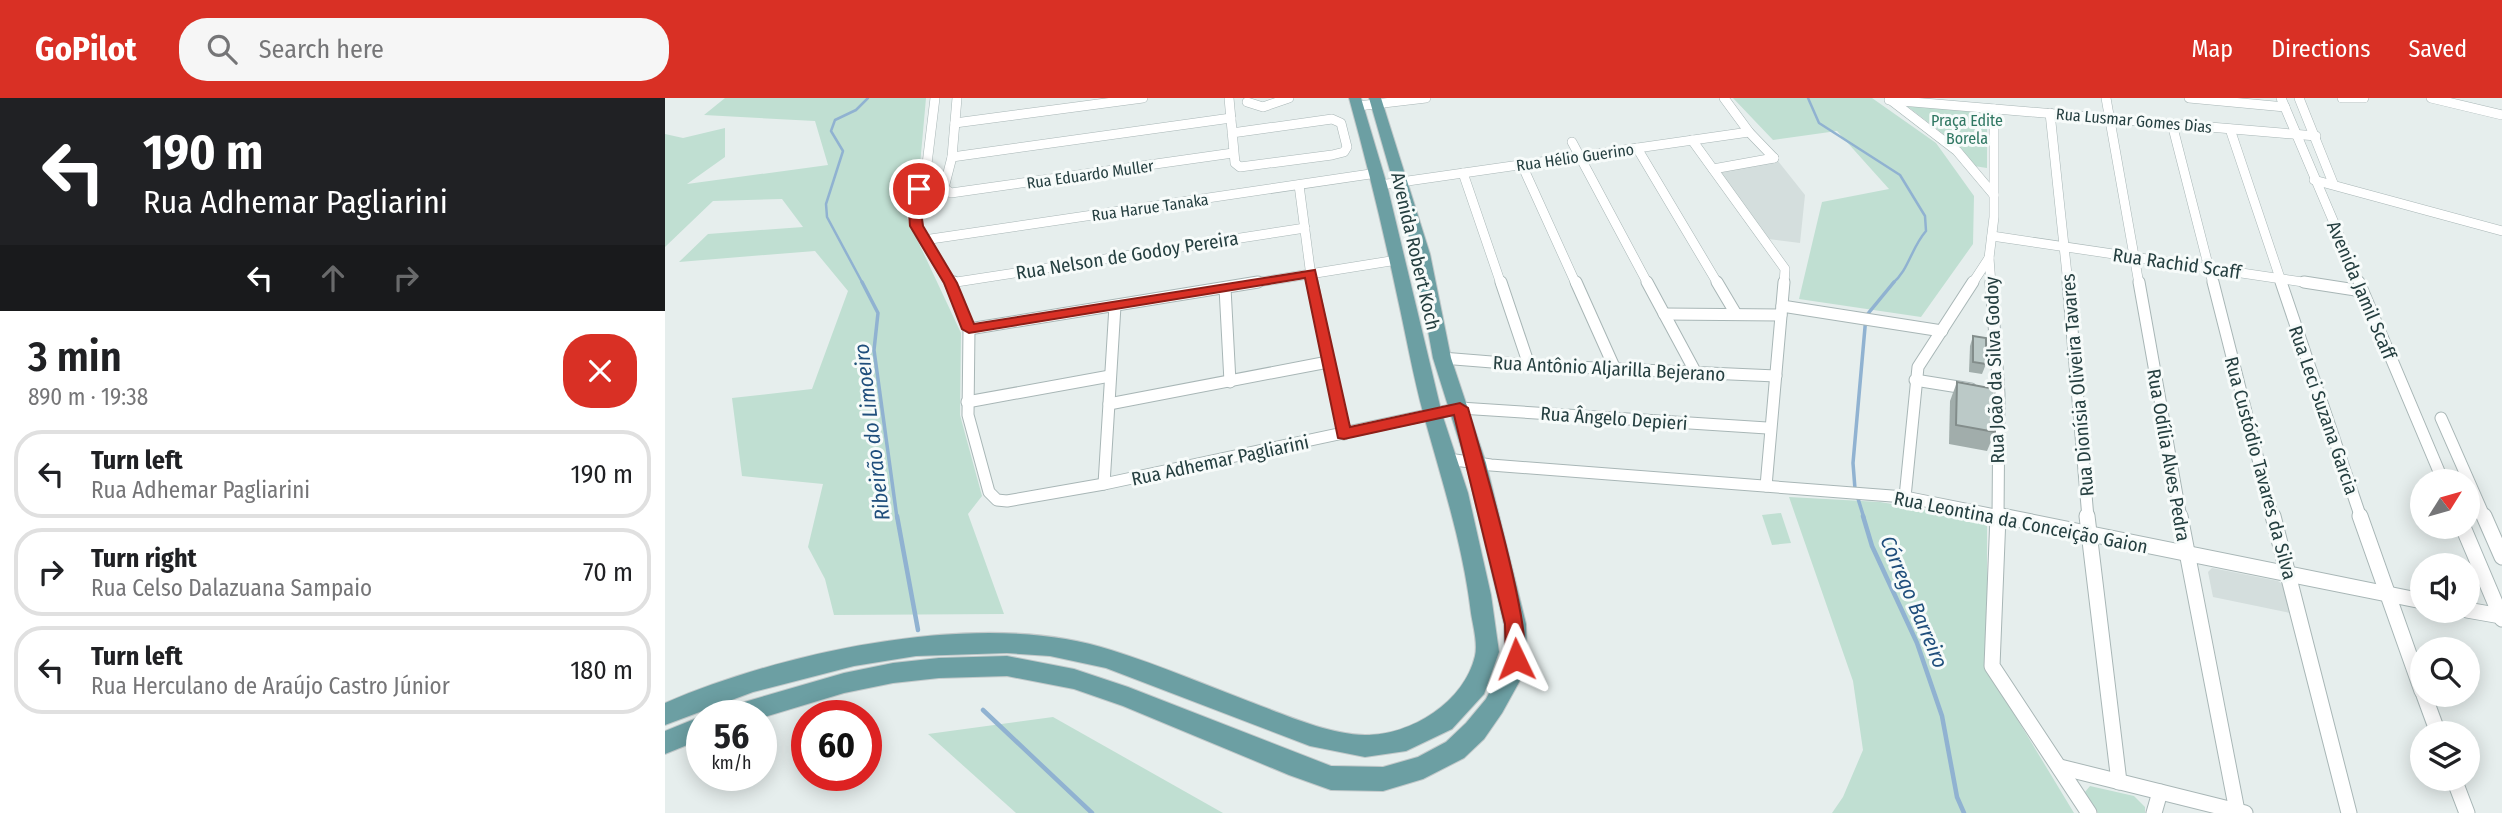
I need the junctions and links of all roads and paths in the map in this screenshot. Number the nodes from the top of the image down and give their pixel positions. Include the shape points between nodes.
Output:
1 (935, 98) edge
2 (957, 98) edge
3 (1143, 98) edge
4 (1289, 98) edge
5 (1426, 98) edge
6 (1724, 98) edge
7 (2106, 98) edge
8 (2189, 98) edge
9 (2299, 98) edge
10 (2342, 98) edge
11 (2364, 98) edge
12 (2431, 98) edge
13 (2488, 98) edge
14 (1271, 99) edge
15 (1888, 99) edge
16 (2220, 99) edge
17 (1376, 101) edge
18 (1356, 102) edge
19 (2283, 103) edge
20 (1250, 104) junction
21 (1994, 108) junction
22 (1230, 109) edge
23 (2050, 113) junction
24 (2501, 114) edge
25 (2110, 118) junction
26 (955, 122) junction
27 (2172, 124) junction
28 (2230, 129) junction
29 (1749, 132) junction
30 (1232, 133) junction
31 (2296, 134) junction
32 (2316, 136) junction
33 (1692, 140) junction
34 (1572, 142) dead end
35 (1637, 148) junction
36 (1234, 153) junction
37 (1579, 156) junction
38 (952, 157) junction
39 (1774, 158) joint
40 (1522, 164) junction
41 (1713, 170) junction
42 (1463, 173) junction
43 (1378, 179) junction
44 (2314, 180) junction
45 (1400, 182) junction
46 (2333, 183) junction
47 (1299, 185) junction
48 (1994, 195) junction
49 (1305, 228) junction
50 (2502, 231) edge
51 (1992, 236) junction
52 (924, 240) junction
53 (2065, 247) junction
54 (2135, 257) junction
55 (1989, 258) junction
56 (1397, 260) junction
57 (2209, 268) junction
58 (1310, 273) junction
59 (2280, 278) junction
60 (950, 283) junction
61 (1225, 288) junction
62 (2362, 290) junction
63 (1115, 306) junction
64 (1782, 311) junction
65 (1664, 314) junction
66 (1736, 314) junction
67 (969, 329) junction
68 (1942, 331) junction
69 (1442, 358) junction
70 (1328, 362) junction
71 (1529, 365) junction
72 (1615, 369) junction
73 (1696, 373) junction
74 (1110, 376) junction
75 (1776, 376) junction
76 (1915, 380) junction
77 (1230, 382) junction
78 (1999, 394) junction
79 (967, 402) junction
80 (1109, 404) junction
81 (1460, 408) junction
82 (1433, 414) junction
83 (2441, 418) dead end
84 (1767, 428) junction
85 (2422, 431) junction
86 (1344, 434) junction
87 (2449, 437) junction
88 (1448, 459) junction
89 (1476, 463) junction
90 (2439, 469) edge
91 (1104, 484) junction
92 (1766, 486) junction
93 (1905, 497) junction
94 (1999, 517) junction
95 (2089, 535) junction
96 (2468, 539) edge
97 (2187, 554) junction
98 (2502, 557) edge
99 (2288, 575) junction
100 (2386, 594) junction
101 (2410, 599) edge
102 (2480, 613) edge
103 (2502, 618) edge
104 (2410, 658) edge
105 (777, 703) edge
106 (665, 714) edge
107 (686, 734) edge
108 (665, 743) edge
109 (2060, 767) junction
110 (2119, 782) junction
111 (2459, 791) edge
112 (2160, 792) junction
113 (2241, 812) edge
114 (2089, 813) edge
115 (2154, 813) edge
116 (2349, 813) edge
117 (2467, 813) edge

1 - 52 street via 927,164 915,212
2 - 26 street
3 - 26 street
4 - 20 street via 1270,106
5 - 17 street
6 - 29 street
7 - 25 street, Rua Odília Alves Pedra
8 - 16 street
9 - 32 street
10 - 11 street
12 - 24 street
13 - 24 street
14 - 20 street
15 - 21 street, Rua Lusmar Gomes Dias
15 - 48 street via 1957,151
16 - 19 street
17 - 18 street
17 - 45 main road, Avenida Robert Koch
18 - 43 main road, Avenida Robert Koch
19 - 31 street, Avenida Jamil Scaff
20 - 22 street
21 - 23 street, Rua Lusmar Gomes Dias
21 - 48 street, Rua João da Silva Godoy
22 - 30 street
22 - 38 street
23 - 25 street, Rua Lusmar Gomes Dias
23 - 53 street, Rua Dionísia Oliveira Tavares
25 - 27 street, Rua Lusmar Gomes Dias
25 - 54 street, Rua Odília Alves Pedra
26 - 38 street
27 - 28 street, Rua Lusmar Gomes Dias
27 - 57 street, Rua Custódio Tavares da Silva
28 - 31 street, Rua Lusmar Gomes Dias
28 - 59 street, Rua Leci Suzana Garcia
29 - 33 street, Rua Hélio Guerino
29 - 39 street
30 - 36 street
30 - 36 street via 1332,119 1341,123 1347,147 1332,155 1240,167 1234,163
31 - 32 street, Rua Lusmar Gomes Dias
31 - 44 street, Avenida Jamil Scaff
32 - 46 street
33 - 35 street, Rua Hélio Guerino
33 - 41 street
34 - 37 street
35 - 37 street, Rua Hélio Guerino
35 - 66 street
36 - 38 street, Rua Eduardo Muller via 955,193 944,188
37 - 40 street, Rua Hélio Guerino
37 - 65 street
39 - 41 street
40 - 42 street, Rua Hélio Guerino
40 - 72 street
41 - 64 street via 1786,269
42 - 45 street, Rua Hélio Guerino
42 - 71 street
43 - 45 street, Rua Hélio Guerino
43 - 47 street, Rua Harue Tanaka
43 - 56 main road, Avenida Robert Koch
44 - 46 street
44 - 62 street, Avenida Jamil Scaff
45 - 69 main road, Avenida Robert Koch via 1422,254
46 - 50 street
47 - 49 street
47 - 52 street, Rua Harue Tanaka
48 - 51 street, Rua João da Silva Godoy
49 - 58 street
49 - 60 street, Rua Nelson de Godoy Pereira
51 - 53 street, Rua Rachid Scaff
51 - 55 street, Rua João da Silva Godoy
52 - 60 street
53 - 54 street, Rua Rachid Scaff
53 - 95 street, Rua Dionísia Oliveira Tavares
54 - 57 street, Rua Rachid Scaff
54 - 97 street, Rua Odília Alves Pedra
55 - 68 street
55 - 78 street, Rua João da Silva Godoy
56 - 58 street
56 - 82 main road, Avenida Robert Koch
57 - 59 street, Rua Rachid Scaff
57 - 99 street, Rua Custódio Tavares da Silva
58 - 61 street
58 - 70 street
59 - 62 street, Rua Rachid Scaff
59 - 100 street, Rua Leci Suzana Garcia
60 - 67 street
61 - 63 street
61 - 77 street
62 - 85 street, Avenida Jamil Scaff
63 - 67 street
63 - 74 street
64 - 66 street
64 - 68 street
64 - 75 street
65 - 66 street
65 - 73 street
67 - 79 street
68 - 76 street via 1918,367
69 - 71 street, Rua Antônio Aljarilla Bejerano
69 - 81 main road, Avenida Robert Koch
70 - 77 street
70 - 86 street
71 - 72 street, Rua Antônio Aljarilla Bejerano
72 - 73 street, Rua Antônio Aljarilla Bejerano
73 - 75 street, Rua Antônio Aljarilla Bejerano
74 - 79 street
74 - 80 street
75 - 84 street
76 - 78 street
76 - 93 street
77 - 80 street
78 - 94 street, Rua João da Silva Godoy
79 - 91 street, Rua Adhemar Pagliarini via 989,492 997,500
80 - 91 street
81 - 82 street, Rua Adhemar Pagliarini
81 - 84 street, Rua Ângelo Depieri
81 - 89 main road, Avenida Robert Koch
82 - 86 street, Rua Adhemar Pagliarini
82 - 88 main road, Avenida Robert Koch
83 - 87 street
84 - 92 street
85 - 87 street
85 - 90 street, Avenida Jamil Scaff
86 - 91 street, Rua Adhemar Pagliarini
87 - 98 street
88 - 89 street, Rua Leontina da Conceição Gaion
88 - 106 main road, Avenida Robert Koch via 1480,595 1488,652 1467,699 1443,721 1406,740 1364,746 1310,735 1107,658 1051,646 1007,643 916,646 854,656 753,682
89 - 92 street, Rua Leontina da Conceição Gaion
89 - 105 main road, Avenida Robert Koch via 1514,624 1516,659 1505,687 1475,731 1455,750 1401,775 1331,778 1128,697 1074,679 1007,666 893,673
92 - 93 street, Rua Leontina da Conceição Gaion
93 - 94 street, Rua Leontina da Conceição Gaion
94 - 95 street, Rua Leontina da Conceição Gaion
94 - 109 street, Rua João da Silva Godoy via 1992,666
95 - 97 street, Rua Leontina da Conceição Gaion
95 - 110 street, Rua Dionísia Oliveira Tavares
96 - 103 street
97 - 99 street, Rua Leontina da Conceição Gaion
97 - 113 street, Rua Odília Alves Pedra
99 - 100 street, Rua Leontina da Conceição Gaion
99 - 116 street, Rua Custódio Tavares da Silva
100 - 101 street, Rua Leontina da Conceição Gaion
100 - 104 street, Rua Leci Suzana Garcia
102 - 103 street
107 - 108 main road
109 - 110 street
109 - 114 street, Rua João da Silva Godoy
110 - 112 street
111 - 117 street
112 - 113 street
112 - 115 street

